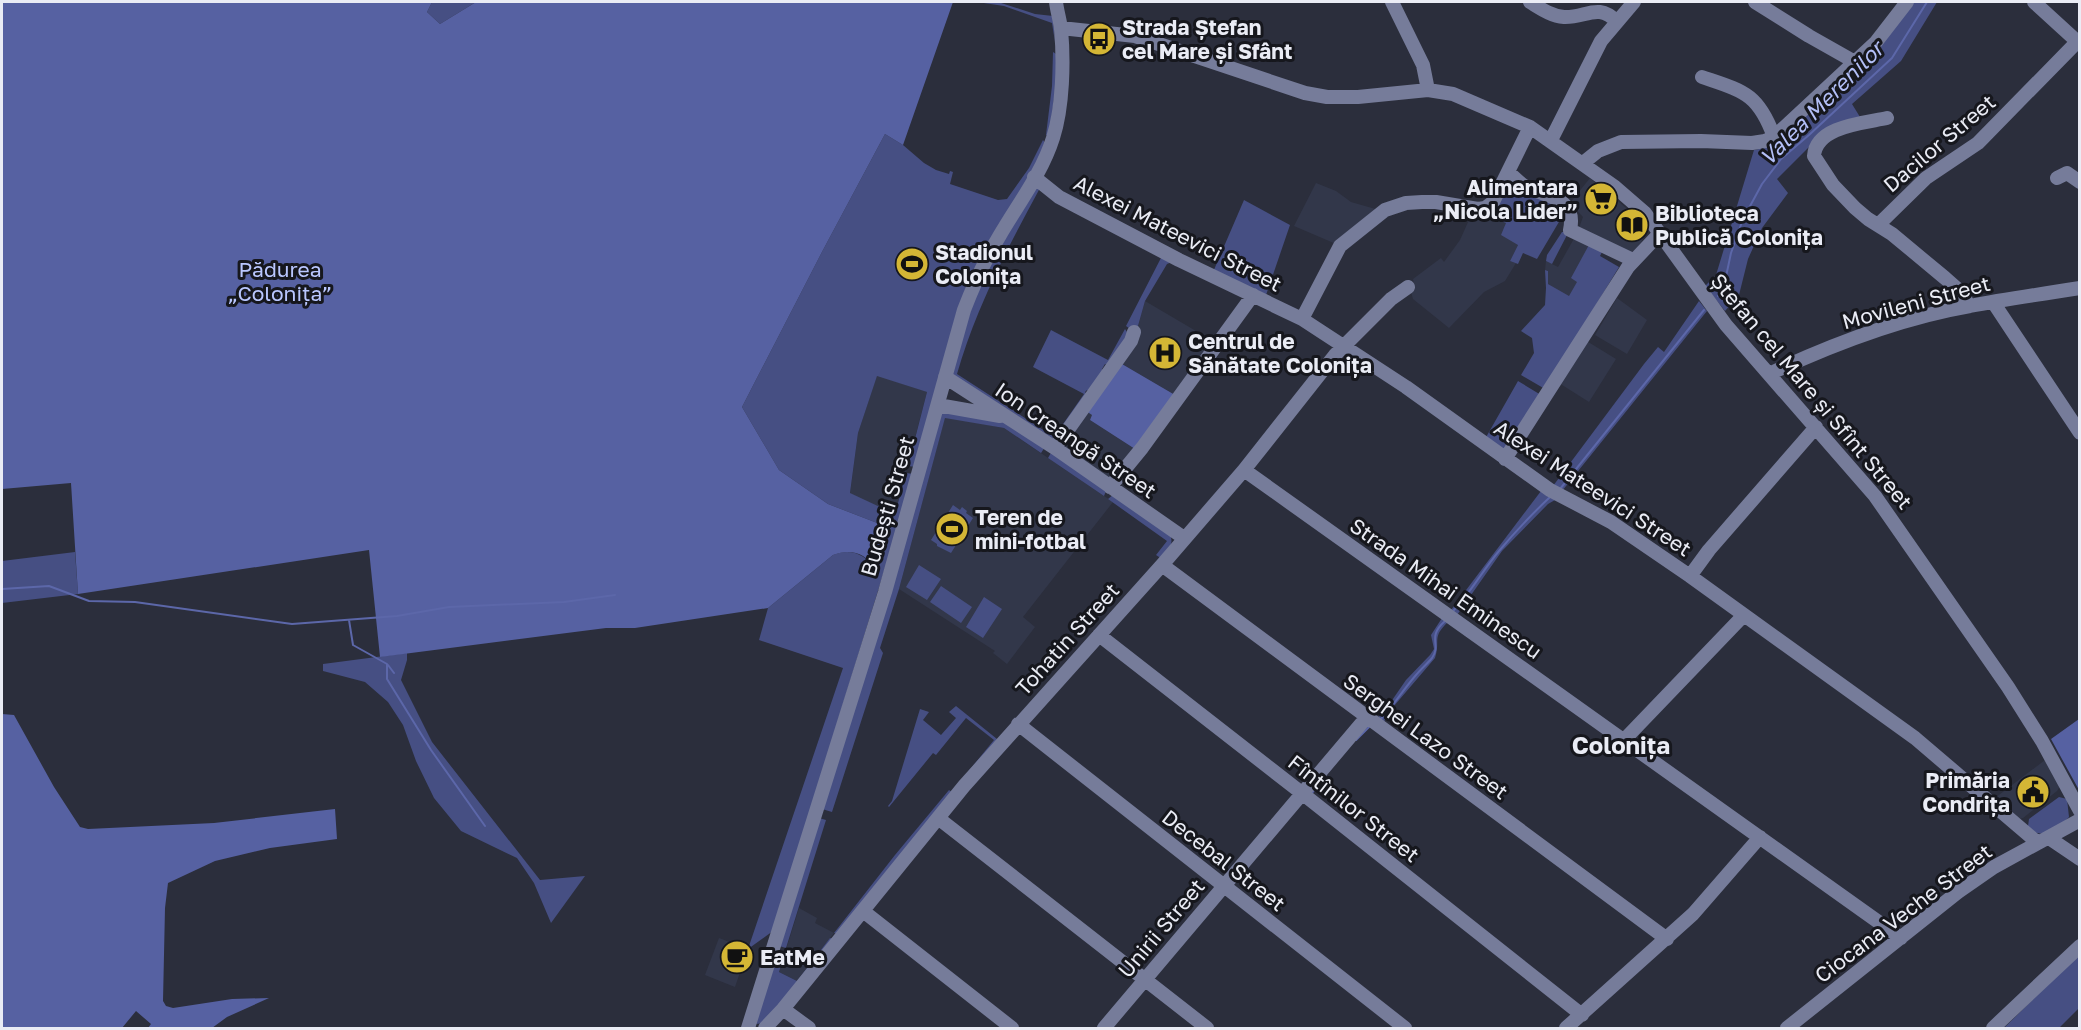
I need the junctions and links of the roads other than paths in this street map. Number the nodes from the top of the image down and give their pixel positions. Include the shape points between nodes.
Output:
1 (1056, 2) edge
2 (1392, 2) edge
3 (1530, 2) edge
4 (1634, 2) edge
5 (1755, 2) edge
6 (1907, 2) edge
7 (2034, 2) edge
8 (1617, 22) junction
9 (1061, 28) junction
10 (2078, 43) edge
11 (1855, 62) junction
12 (1702, 77) dead end
13 (1428, 90) junction
14 (1887, 118) dead end
15 (1530, 127) junction
16 (1770, 139) junction
17 (1551, 140) junction
18 (1583, 163) junction
19 (1508, 172) junction
20 (1034, 177) junction
21 (2057, 178) dead end
22 (2079, 182) edge
23 (1878, 225) junction
24 (1660, 233) junction
25 (1633, 260) junction
26 (1408, 287) dead end
27 (2079, 288) edge
28 (1253, 296) junction
29 (1993, 303) junction
30 (1969, 306) junction
31 (1302, 319) junction
32 (1134, 332) dead end
33 (1345, 346) junction
34 (1769, 374) junction
35 (945, 377) junction
36 (938, 405) junction
37 (1008, 418) junction
38 (1816, 427) junction
39 (2079, 433) edge
40 (1055, 448) junction
41 (1505, 459) junction
42 (1244, 470) junction
43 (1110, 487) junction
44 (1184, 538) junction
45 (1162, 565) junction
46 (1690, 576) junction
47 (1744, 615) junction
48 (1099, 635) junction
49 (1366, 718) junction
50 (1018, 724) junction
51 (1624, 740) junction
52 (1304, 794) junction
53 (2079, 811) edge
54 (938, 818) junction
55 (2079, 820) edge
56 (1760, 837) junction
57 (2043, 841) junction
58 (2079, 859) edge
59 (1223, 887) junction
60 (863, 911) junction
61 (1901, 938) junction
62 (1666, 939) junction
63 (2079, 946) edge
64 (1144, 981) junction
65 (783, 1009) junction
66 (1582, 1014) junction
67 (748, 1029) edge
68 (765, 1029) edge
69 (809, 1029) edge
70 (1012, 1029) edge
71 (1104, 1029) edge
72 (1207, 1029) edge
73 (1405, 1029) edge
74 (1566, 1029) edge
75 (1787, 1029) edge
76 (1993, 1029) edge

1 - 9 street, Budești Street
2 - 13 street via 1423,65
3 - 8 street via 1552,15 1602,12
4 - 8 street
5 - 11 street
6 - 11 street
7 - 10 street
8 - 17 street via 1601,41
9 - 13 street, Ștefan cel Mare și Sfînt Street via 1135,36 1327,97
9 - 20 street, Budești Street via 1057,122
10 - 23 street, Dacilor Street via 1978,143 1926,178
11 - 16 street
12 - 16 street via 1754,99 1767,118
13 - 15 street, Ștefan cel Mare și Sfînt Street via 1453,94
14 - 23 street via 1833,131 1814,150 1817,164 1833,185
15 - 17 street, Ștefan cel Mare și Sfînt Street
15 - 19 street
16 - 18 street via 1752,143 1621,142 1598,151
17 - 18 street, Ștefan cel Mare și Sfînt Street
18 - 24 street, Ștefan cel Mare și Sfînt Street via 1645,213
19 - 25 street via 1519,183 1562,202 1573,219 1570,230
19 - 31 street via 1485,208 1422,202 1385,210 1340,246
20 - 28 street, Alexei Mateevici Street via 1059,197
20 - 35 street, Budești Street via 972,289
21 - 22 street via 2067,173
23 - 30 street via 1962,293
24 - 25 street
24 - 34 street, Ștefan cel Mare și Sfînt Street via 1708,302
25 - 41 street
26 - 33 street, Tohatin Street
27 - 29 street, Movileni Street
28 - 31 street, Alexei Mateevici Street
28 - 43 street
29 - 30 street, Movileni Street
29 - 39 street
30 - 34 street, Movileni Street via 1864,334
31 - 33 street, Alexei Mateevici Street
32 - 40 street
33 - 41 street, Alexei Mateevici Street
33 - 42 street, Tohatin Street
34 - 38 street, Ștefan cel Mare și Sfînt Street
35 - 36 street, Budești Street
35 - 37 street, Ion Creangă Street
36 - 37 street
36 - 67 street, Budești Street via 885,592
37 - 40 street, Ion Creangă Street
38 - 46 street
38 - 53 street, Ștefan cel Mare și Sfînt Street via 1875,496 1994,667 2042,741
40 - 43 street, Ion Creangă Street
41 - 46 street, Alexei Mateevici Street via 1550,490 1611,522
42 - 44 street, Tohatin Street
42 - 51 street, Strada Mihai Eminescu
43 - 44 street, Ion Creangă Street
44 - 45 street, Tohatin Street
45 - 48 street, Tohatin Street
45 - 49 street, Serghei Lazo Street
46 - 47 street, Alexei Mateevici Street
47 - 51 street
47 - 57 street, Alexei Mateevici Street via 1915,738
48 - 50 street, Tohatin Street
48 - 52 street, Fîntînilor Street
49 - 52 street, Unirii Street
49 - 62 street, Serghei Lazo Street
50 - 54 street, Tohatin Street
50 - 59 street, Decebal Street
51 - 56 street, Strada Mihai Eminescu
52 - 59 street, Unirii Street
52 - 66 street, Fîntînilor Street
54 - 60 street, Tohatin Street
54 - 64 street
55 - 57 street, Ciocana Veche Street
56 - 61 street, Strada Mihai Eminescu
56 - 62 street
57 - 58 street, Alexei Mateevici Street
57 - 61 street, Ciocana Veche Street via 1994,867
59 - 64 street, Unirii Street
59 - 73 street, Decebal Street
60 - 65 street, Tohatin Street
60 - 70 street
61 - 75 street, Ciocana Veche Street
62 - 66 street
63 - 76 street
64 - 71 street, Unirii Street
64 - 72 street
65 - 68 street, Tohatin Street
65 - 69 street
66 - 74 street

